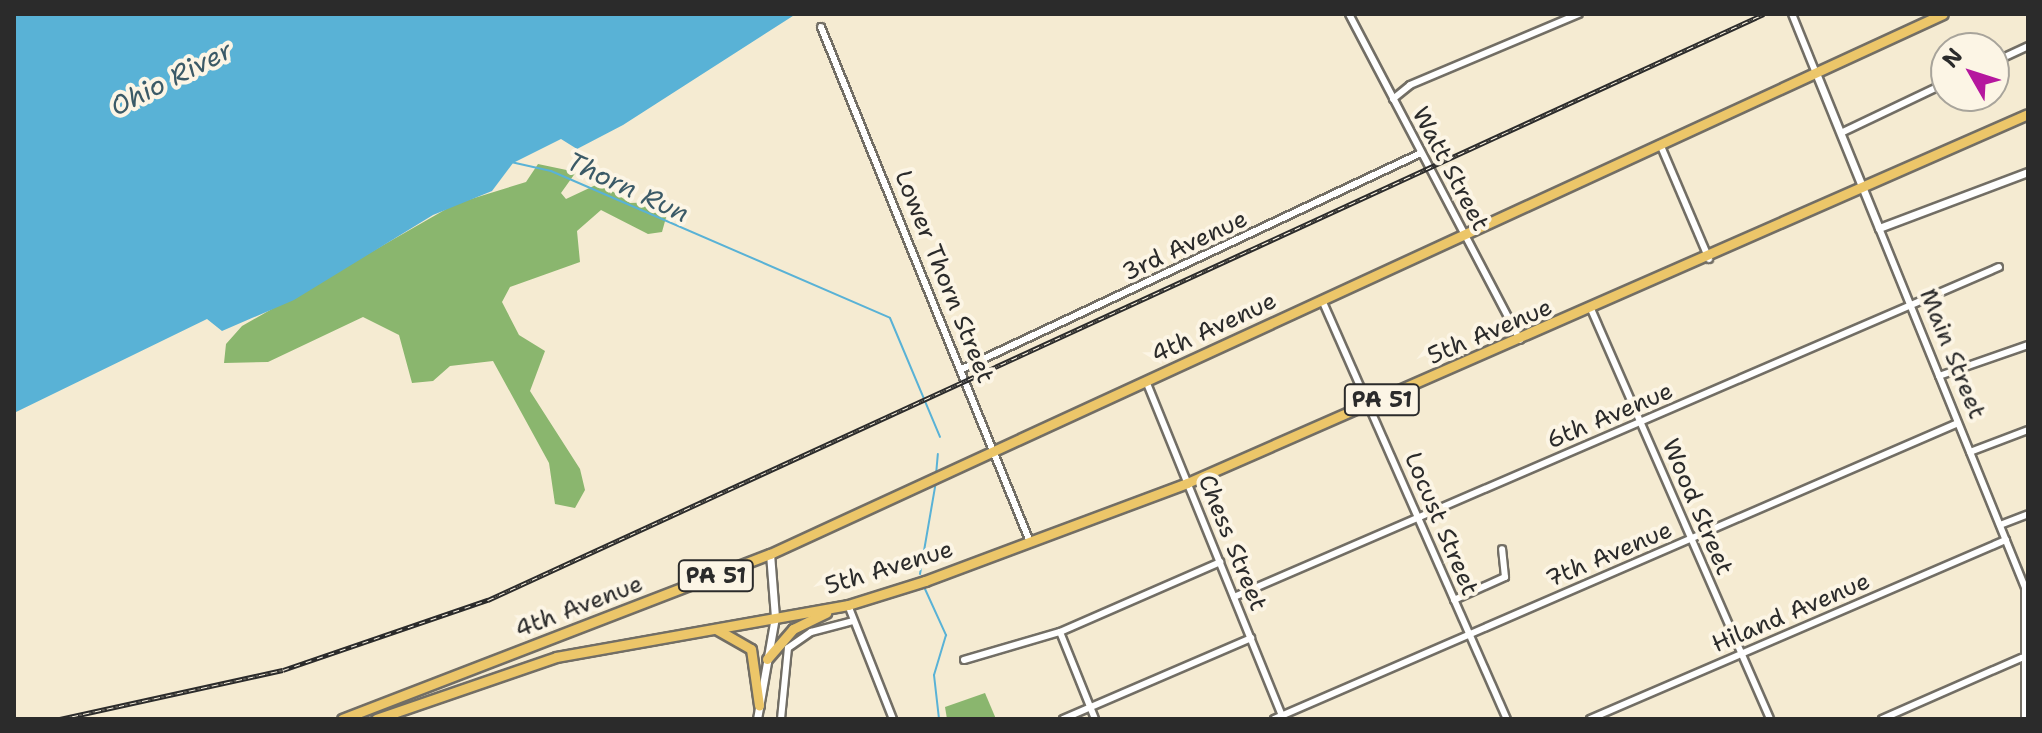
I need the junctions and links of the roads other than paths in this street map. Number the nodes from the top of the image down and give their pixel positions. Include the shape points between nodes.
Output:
1 (1349, 14) edge
2 (1579, 14) edge
3 (1792, 14) edge
4 (1943, 14) edge
5 (821, 27) dead end
6 (1816, 73) junction
7 (1930, 91) edge
8 (1393, 99) junction
9 (2028, 114) edge
10 (1841, 133) junction
11 (1660, 144) junction
12 (1421, 153) junction
13 (2027, 175) edge
14 (1864, 191) junction
15 (1879, 228) junction
16 (1464, 234) junction
17 (1709, 259) junction
18 (1999, 267) dead end
19 (1322, 300) junction
20 (1910, 305) junction
21 (1591, 309) junction
22 (1520, 340) junction
23 (2028, 345) edge
24 (962, 369) junction
25 (1939, 376) junction
26 (1146, 381) junction
27 (1370, 405) junction
28 (1640, 422) junction
29 (1958, 423) junction
30 (2028, 430) edge
31 (992, 452) junction
32 (1970, 452) junction
33 (1187, 483) junction
34 (2028, 514) edge
35 (1419, 518) junction
36 (2000, 525) junction
37 (1691, 539) junction
38 (2006, 540) junction
39 (1030, 542) junction
40 (1502, 549) dead end
41 (770, 554) junction
42 (1220, 562) junction
43 (1234, 597) junction
44 (1454, 600) junction
45 (848, 605) junction
46 (775, 617) junction
47 (853, 621) junction
48 (713, 628) junction
49 (1060, 632) junction
50 (1470, 635) junction
51 (1251, 638) junction
52 (2025, 638) edge
53 (1741, 654) junction
54 (506, 656) junction
55 (2021, 658) junction
56 (767, 659) junction
57 (964, 660) dead end
58 (512, 670) junction
59 (759, 705) junction
60 (1090, 707) junction
61 (1282, 717) edge
62 (1885, 718) edge
63 (342, 719) edge
64 (376, 719) edge
65 (757, 719) edge
66 (781, 719) edge
67 (893, 719) edge
68 (1063, 719) edge
69 (1095, 719) edge
70 (1274, 719) edge
71 (1507, 719) edge
72 (1590, 719) edge
73 (1770, 719) edge
74 (2025, 719) edge

1 - 8 street, Watt Street
2 - 8 street via 1410,85
3 - 6 street, Main Street
4 - 6 main road, 4th Avenue / PA 51
5 - 24 street, Lower Thorn Street
6 - 10 street, Main Street
6 - 11 main road, 4th Avenue / PA 51
7 - 10 street
8 - 12 street, Watt Street
9 - 14 main road, 5th Avenue / PA 51
10 - 14 street, Main Street
11 - 16 main road, 4th Avenue / PA 51
11 - 17 street
12 - 16 street, Watt Street
12 - 24 street, 3rd Avenue
13 - 15 street
14 - 15 street, Main Street
14 - 17 main road, 5th Avenue / PA 51
15 - 20 street, Main Street
16 - 19 main road, 4th Avenue / PA 51
16 - 22 street, Watt Street
17 - 21 main road, 5th Avenue / PA 51
18 - 20 street, 6th Avenue
19 - 26 main road, 4th Avenue / PA 51
19 - 27 street, Locust Street
20 - 25 street, Main Street
20 - 28 street, 6th Avenue
21 - 22 main road, 5th Avenue / PA 51
21 - 28 street, Wood Street
22 - 27 main road, 5th Avenue / PA 51
23 - 25 street
24 - 31 street, Lower Thorn Street
25 - 29 street, Main Street
26 - 31 main road, 4th Avenue / PA 51
26 - 33 street, Chess Street
27 - 33 main road, 5th Avenue / PA 51
27 - 35 street, Locust Street
28 - 35 street, 6th Avenue
28 - 37 street, Wood Street
29 - 32 street, Main Street
29 - 37 street, 7th Avenue
30 - 32 street
31 - 39 street, Lower Thorn Street
31 - 41 main road, 4th Avenue / PA 51
32 - 36 street, Main Street
33 - 39 main road, 5th Avenue / PA 51
33 - 42 street, Chess Street
34 - 36 street
35 - 43 street, 6th Avenue
35 - 44 street, Locust Street
36 - 38 street, Main Street
37 - 50 street, 7th Avenue
37 - 53 street, Wood Street
38 - 52 street, Main Street via 2025,588
38 - 53 street, Hiland Avenue
39 - 45 main road, 5th Avenue / PA 51
40 - 44 street via 1505,577
41 - 46 street
41 - 54 main road, 4th Avenue / PA 51
42 - 43 street, Chess Street
42 - 49 street
43 - 51 street, Chess Street
44 - 50 street, Locust Street
45 - 46 main road, 5th Avenue / PA 51
45 - 47 street
45 - 56 main road via 802,623
46 - 48 main road, PA 51
46 - 56 street
47 - 66 street via 811,632 788,648
47 - 67 street
48 - 58 main road, PA 51
48 - 59 main road via 751,649
49 - 57 street
49 - 60 street
50 - 61 street, 7th Avenue
50 - 71 street, Locust Street
51 - 60 street
51 - 61 street, Chess Street
52 - 55 street, Main Street
53 - 72 street, Hiland Avenue
53 - 73 street, Wood Street
54 - 58 main road
54 - 63 main road, 4th Avenue / PA 51
55 - 62 street
55 - 74 street, Main Street
56 - 59 street
58 - 64 main road, PA 51
59 - 65 street
60 - 68 street
60 - 69 street
61 - 70 street, 7th Avenue

